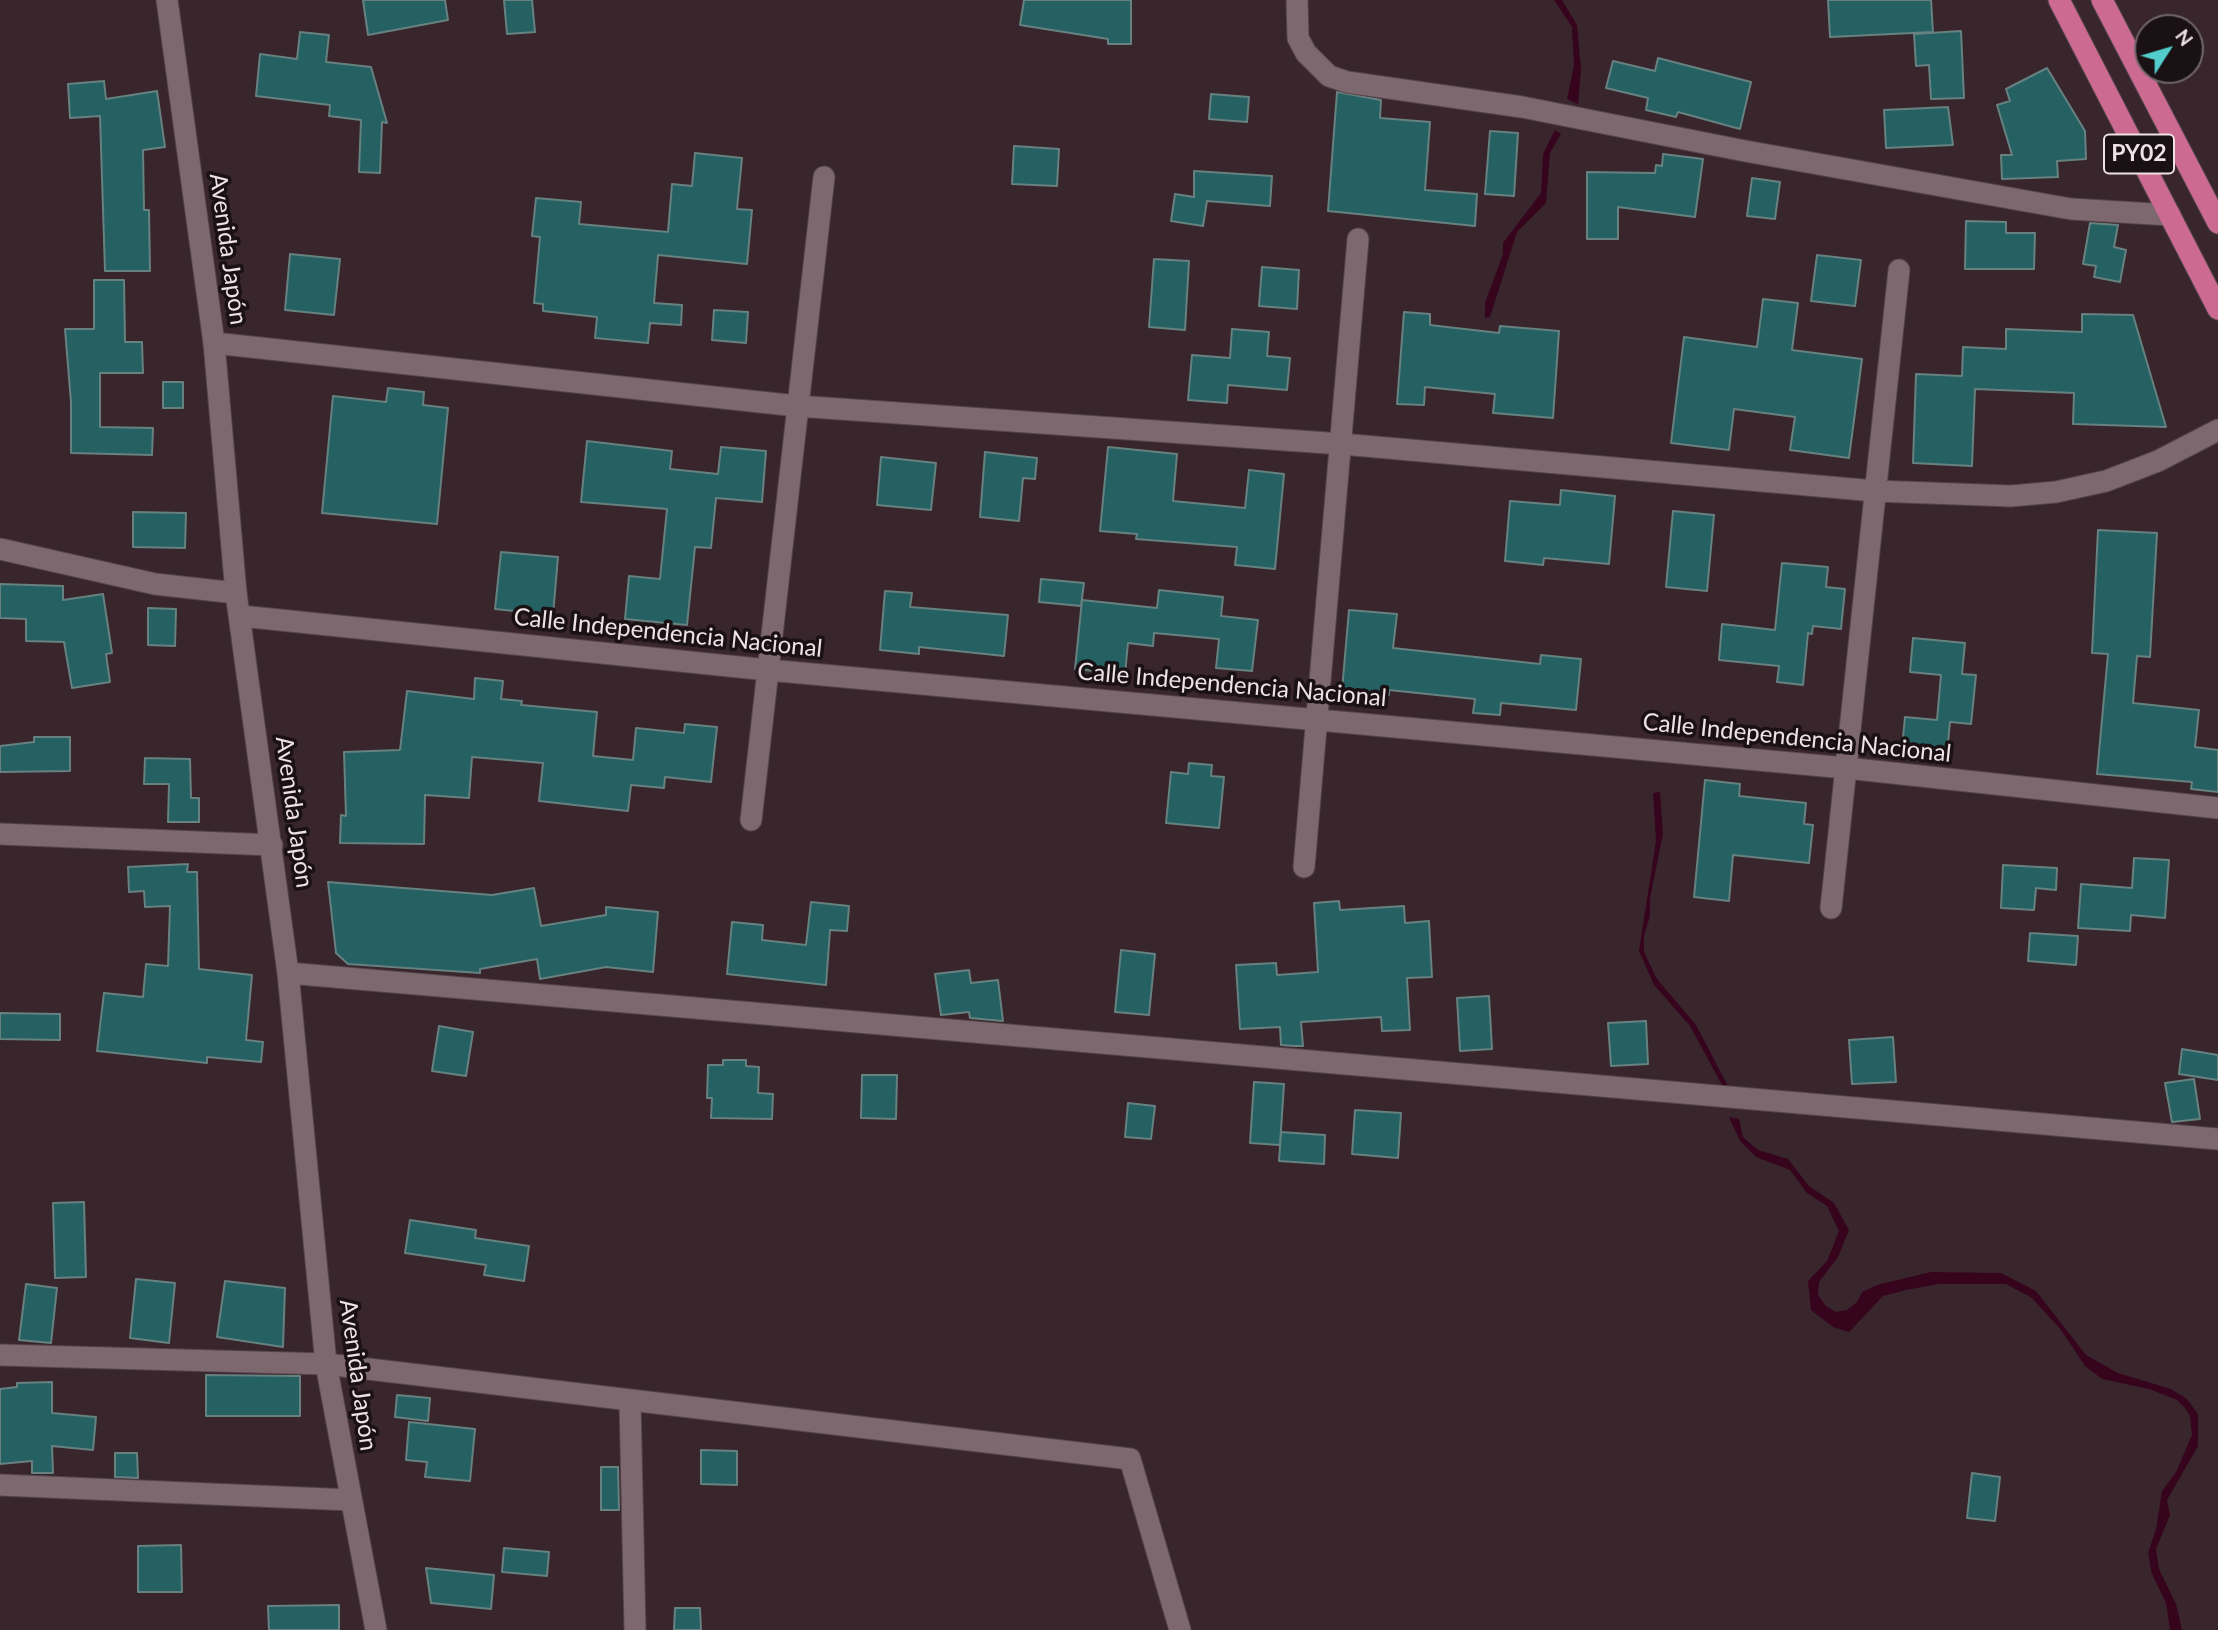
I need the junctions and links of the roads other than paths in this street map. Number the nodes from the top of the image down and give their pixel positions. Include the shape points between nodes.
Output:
1 (167, 0) edge
2 (1297, 0) edge
3 (2059, 0) edge
4 (2102, 0) edge
5 (824, 177) dead end
6 (2170, 215) junction
7 (2218, 223) edge
8 (1359, 239) dead end
9 (1899, 270) dead end
10 (2218, 309) edge
11 (214, 343) junction
12 (797, 406) junction
13 (2218, 430) edge
14 (1342, 444) junction
15 (1875, 491) junction
16 (0, 549) edge
17 (236, 593) junction
18 (241, 616) junction
19 (768, 670) junction
20 (1317, 719) junction
21 (1846, 768) junction
22 (2218, 808) edge
23 (751, 820) dead end
24 (0, 834) edge
25 (272, 845) junction
26 (1304, 867) dead end
27 (1831, 908) dead end
28 (288, 973) junction
29 (2218, 1139) edge
30 (0, 1355) edge
31 (326, 1364) junction
32 (630, 1401) junction
33 (0, 1485) edge
34 (351, 1500) junction
35 (376, 1630) edge
36 (635, 1630) edge
37 (1180, 1630) edge

1 - 11 street, Avenida Japón
2 - 6 street via 1298,38 1306,53 1329,76 1348,82 1522,107 2071,209
3 - 6 highway, PY02
4 - 7 highway, PY02
5 - 12 street
6 - 10 highway, PY02
8 - 14 street
9 - 15 street
11 - 12 street
11 - 17 street, Avenida Japón
12 - 14 street
12 - 19 street
13 - 15 street via 2106,481 2056,492 2011,496
14 - 15 street
14 - 20 street
15 - 21 street
16 - 17 street via 155,584
17 - 18 street, Avenida Japón
18 - 19 street, Calle Independencia Nacional
18 - 25 street, Avenida Japón
19 - 20 street, Calle Independencia Nacional
19 - 23 street
20 - 21 street, Calle Independencia Nacional
20 - 26 street
21 - 22 street, Calle Independencia Nacional
21 - 27 street
24 - 25 street
25 - 28 street, Avenida Japón
28 - 29 street
28 - 31 street, Avenida Japón
30 - 31 street
31 - 32 street
31 - 34 street, Avenida Japón
32 - 36 street
32 - 37 street via 1130,1459
33 - 34 street
34 - 35 street, Avenida Japón

